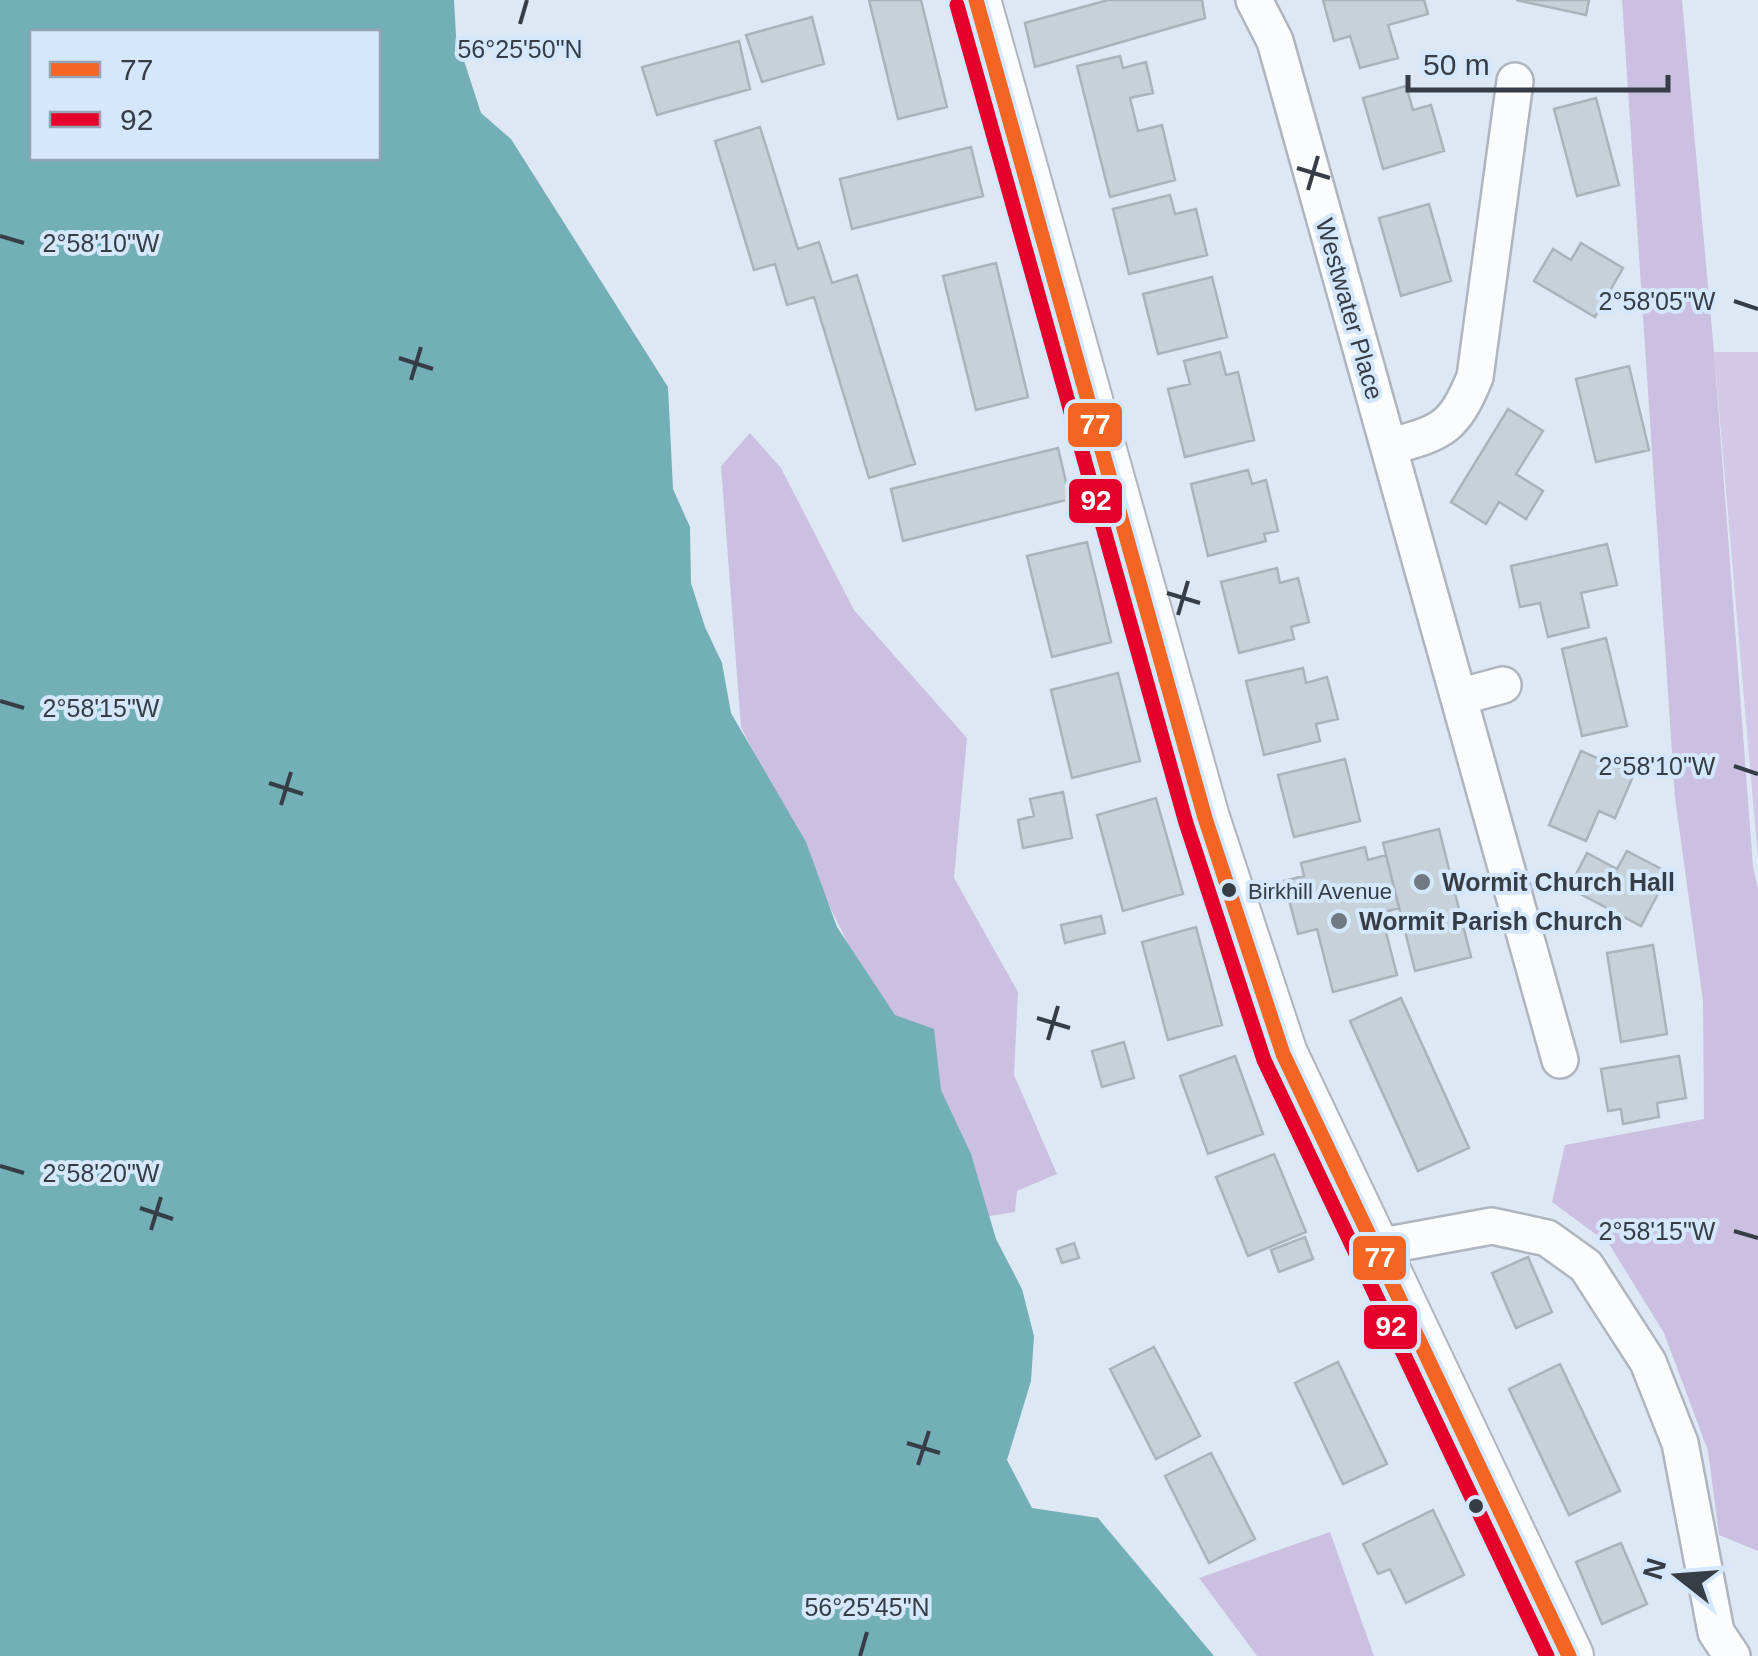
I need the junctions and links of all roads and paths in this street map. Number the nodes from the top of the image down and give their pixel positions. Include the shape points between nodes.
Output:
1 (976, 0) edge
2 (1254, 0) edge
3 (1515, 80) dead end
4 (1389, 447) junction
5 (1503, 685) dead end
6 (1459, 698) junction
7 (1560, 1060) dead end
8 (1377, 1247) junction
9 (1569, 1656) edge
10 (1732, 1656) edge

1 - 8 main road via 1205,818 1284,1054
2 - 4 street, Westwater Place via 1276,41
3 - 4 street via 1475,377 1460,412 1435,434
4 - 6 street, Westwater Place
5 - 6 street
6 - 7 street, Westwater Place
8 - 9 main road
8 - 10 street via 1492,1226 1547,1238 1586,1266 1648,1362 1680,1443 1716,1632

